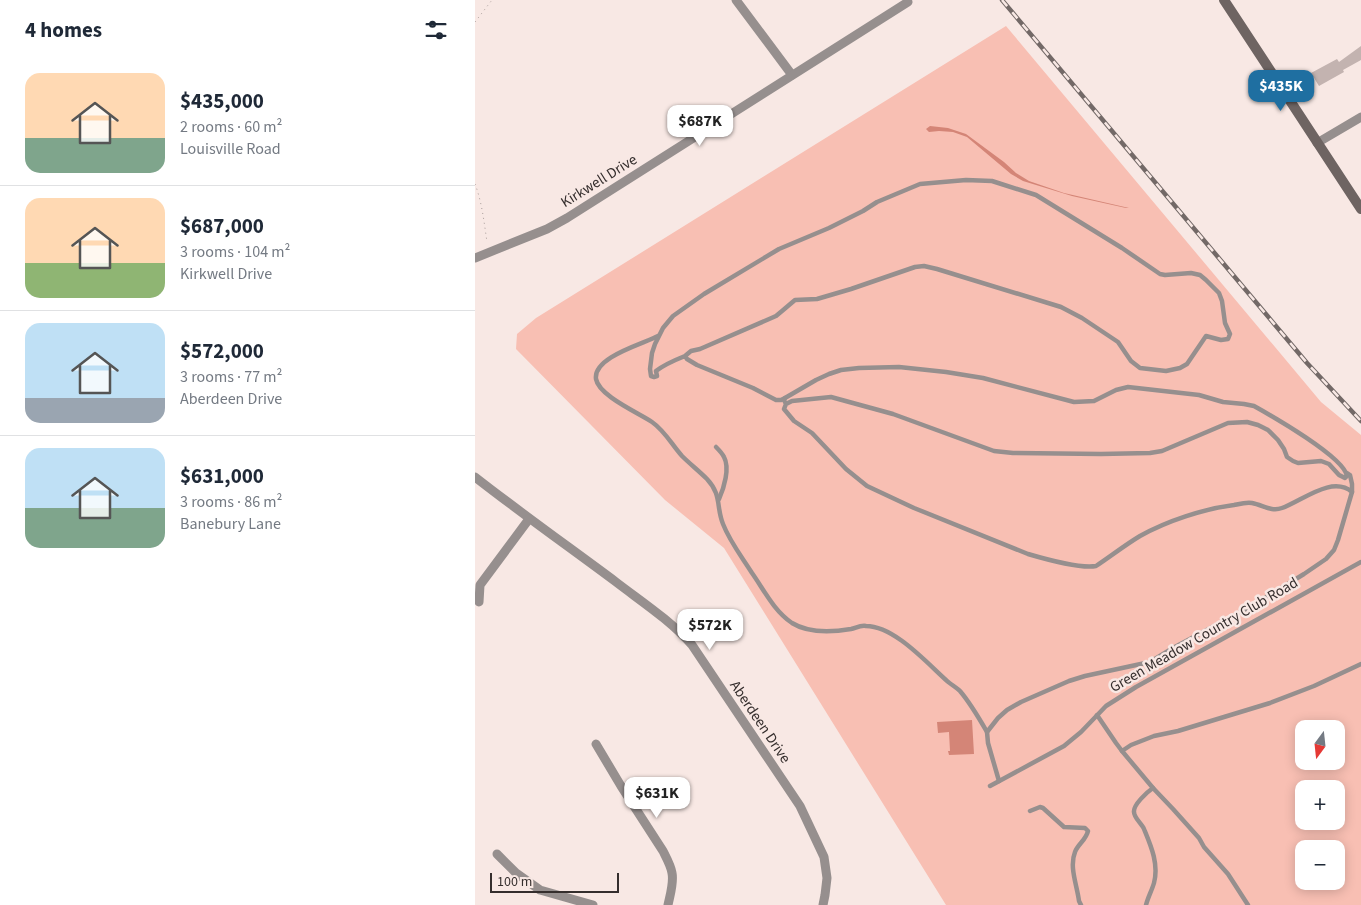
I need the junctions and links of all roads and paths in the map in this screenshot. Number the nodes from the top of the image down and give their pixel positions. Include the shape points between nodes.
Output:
1 (492, 0) edge
2 (736, 0) edge
3 (1223, 0) edge
4 (908, 2) dead end
5 (475, 22) edge
6 (792, 75) junction
7 (1361, 117) edge
8 (1317, 143) junction
9 (475, 184) edge
10 (1361, 209) edge
11 (488, 253) junction
12 (475, 258) edge
13 (659, 335) junction
14 (685, 356) junction
15 (785, 401) junction
16 (716, 447) dead end
17 (1347, 473) junction
18 (475, 477) edge
19 (1352, 492) junction
20 (719, 501) junction
21 (529, 519) junction
22 (1361, 562) edge
23 (479, 602) dead end
24 (1361, 664) edge
25 (1097, 715) junction
26 (987, 732) junction
27 (596, 744) dead end
28 (1122, 751) junction
29 (999, 781) junction
30 (990, 786) dead end
31 (1153, 788) junction
32 (1030, 811) dead end
33 (497, 854) dead end
34 (593, 905) edge
35 (668, 905) edge
36 (823, 905) edge
37 (1081, 905) edge
38 (1145, 905) edge
39 (1248, 905) edge

1 - 5 path
2 - 6 street
3 - 8 main road
4 - 6 street, Kirkwell Drive
6 - 11 street, Kirkwell Drive via 560,222
7 - 8 street
8 - 10 main road
9 - 11 path
11 - 12 street, Kirkwell Drive
13 - 14 lane via 652,354 651,376 657,376 656,371
13 - 14 lane via 666,322 696,299 779,249 920,184 966,180 992,181 1036,195 1160,274 1200,275 1219,293 1225,323 1231,334 1221,340 1206,336 1187,364 1180,368 1146,370 1131,361 1118,342 1061,307 924,266 817,300 795,300 775,316
13 - 20 lane via 606,361 597,372 597,383 612,398 654,423 708,480
14 - 15 lane via 697,365
15 - 17 lane via 829,374 872,367 925,369 974,376 1074,402 1094,401 1128,387 1199,395 1254,406 1323,449
15 - 17 lane via 831,397 893,414 994,451 1013,453 1150,453 1228,423 1247,422 1268,430 1293,461 1321,461 1345,478
15 - 19 lane via 788,415 812,433 867,486 1028,554 1070,564 1096,566 1142,535 1197,512 1252,503 1269,509 1281,508 1330,487 1345,487
16 - 20 lane via 724,458 726,480
17 - 19 lane
18 - 21 street, Aberdeen Drive
19 - 26 lane via 1334,550 1304,574 1150,662 1085,676 1021,702 997,718
20 - 26 lane via 720,515 728,535 782,615 793,624 814,630 851,629 863,625 883,629 959,690
21 - 23 street via 480,585
21 - 36 street, Aberdeen Drive via 680,631 692,645 800,806 823,857 827,878
22 - 25 lane, Green Meadow Country Club Road via 1136,687
24 - 28 lane via 1269,703 1154,736
25 - 28 lane
25 - 29 lane, Green Meadow Country Club Road via 1064,746
26 - 29 lane
27 - 35 street via 668,861 672,873
28 - 31 lane
29 - 30 lane, Green Meadow Country Club Road
31 - 38 lane via 1134,811 1149,842 1155,864 1154,882
31 - 39 lane via 1199,838
32 - 37 lane via 1043,808 1064,826 1088,831 1075,851 1073,867
33 - 34 street via 540,890

